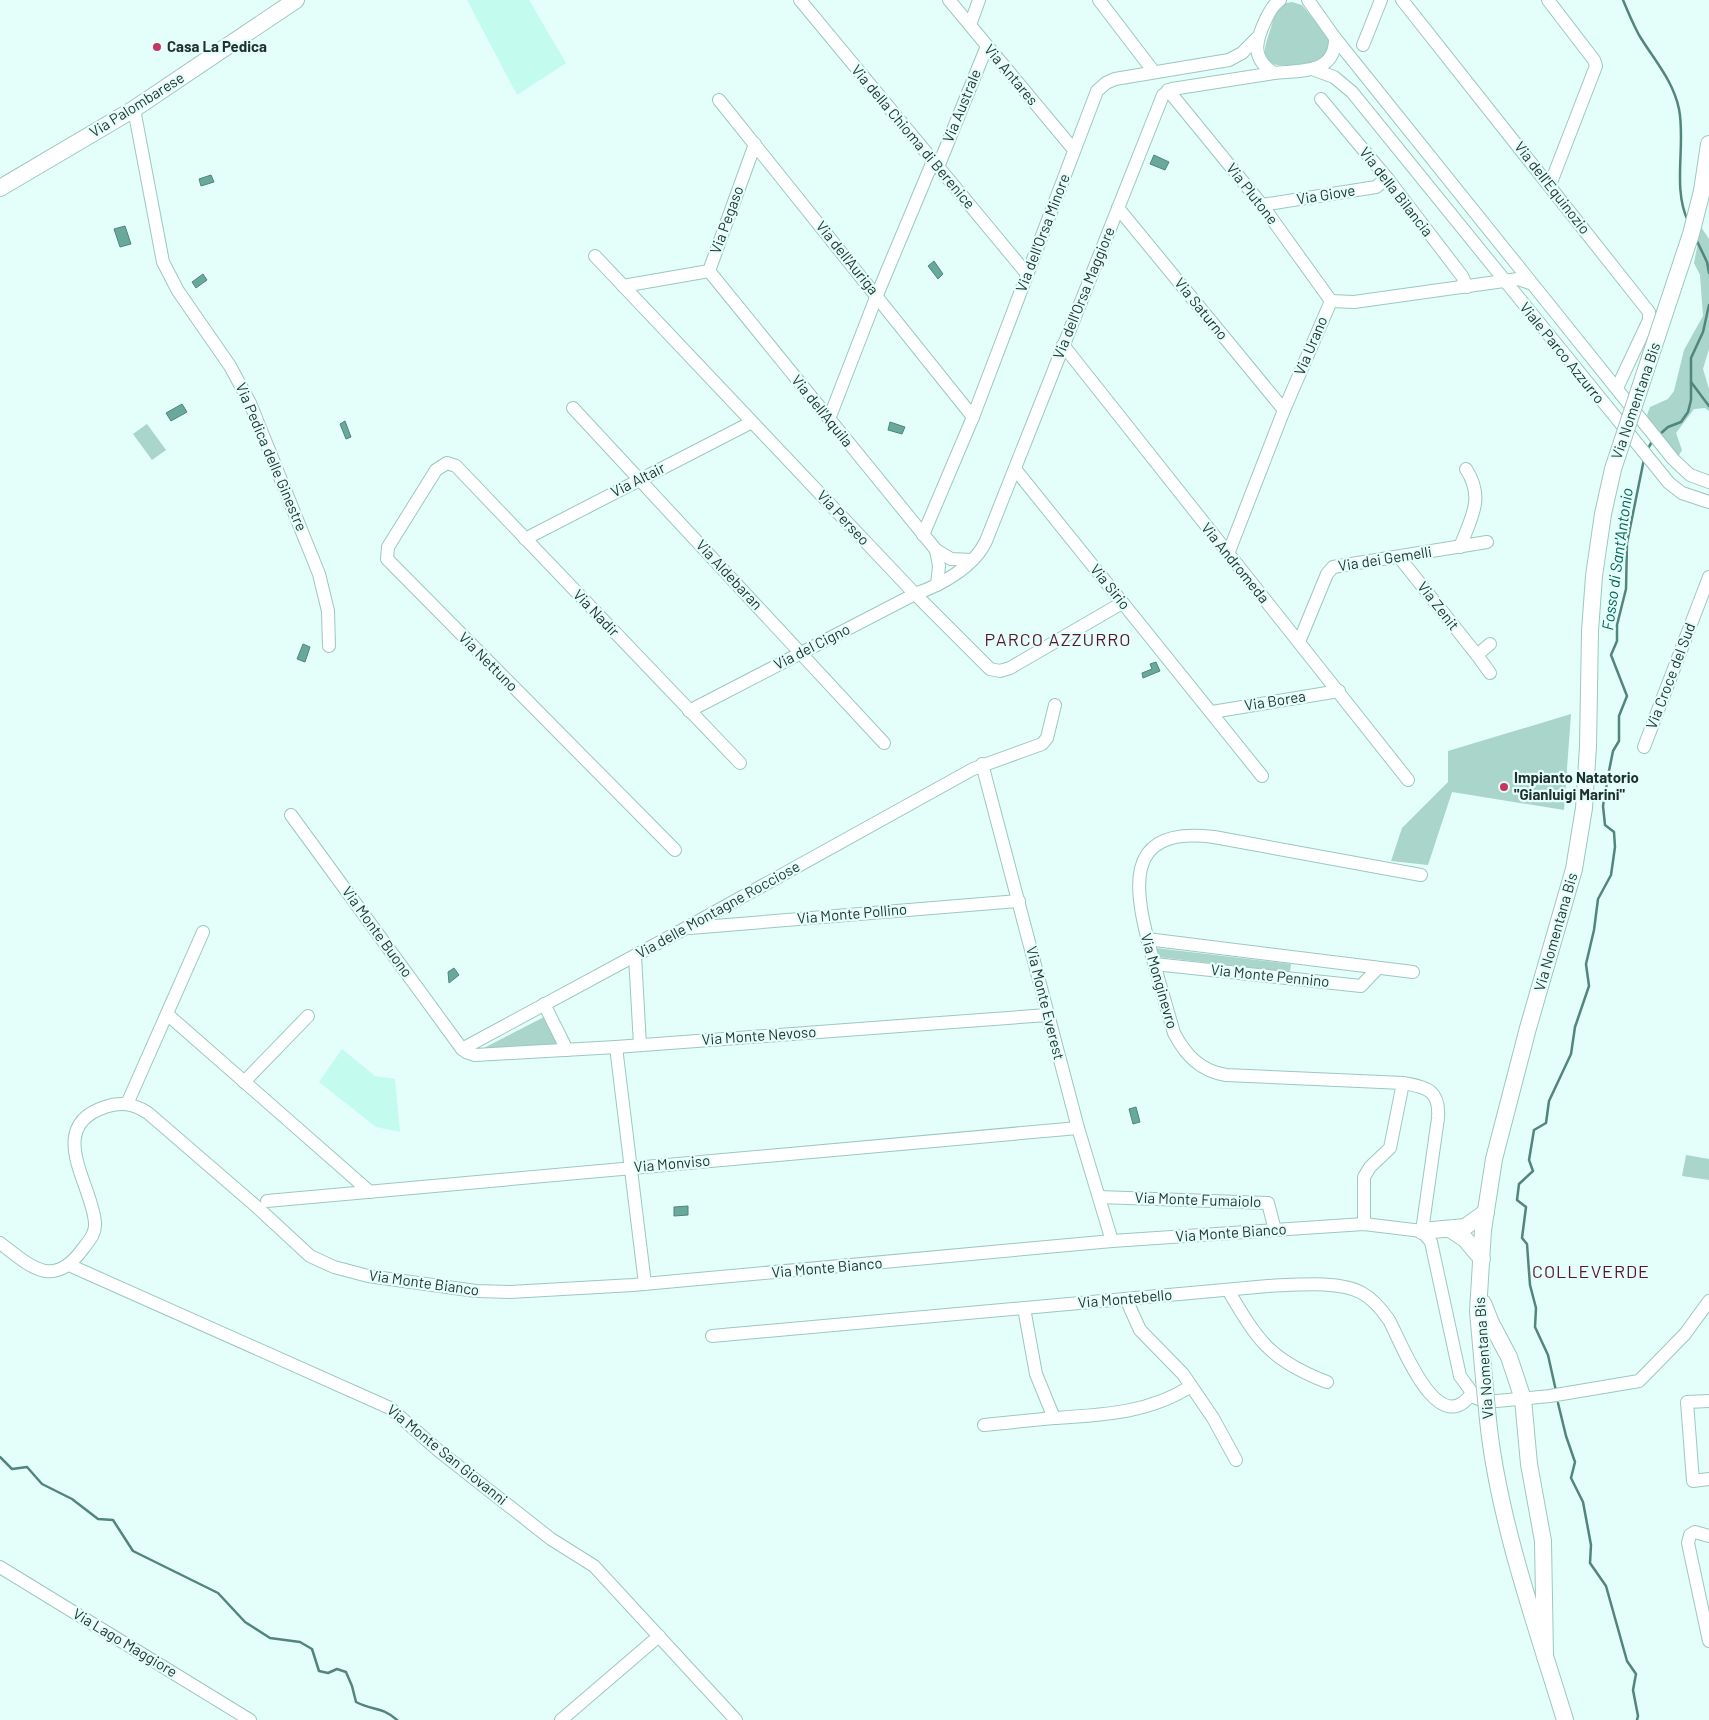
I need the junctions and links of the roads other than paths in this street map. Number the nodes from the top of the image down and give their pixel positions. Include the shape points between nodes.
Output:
1 (296, 0) edge
2 (800, 0) edge
3 (949, 0) edge
4 (979, 0) edge
5 (1308, 0) edge
6 (1381, 0) edge
7 (1402, 0) edge
8 (1548, 0) edge
9 (1103, 1) edge
10 (1276, 1) edge
11 (970, 25) junction
12 (1256, 38) junction
13 (1335, 38) junction
14 (1363, 45) dead end
15 (987, 46) junction
16 (1312, 69) junction
17 (1154, 72) junction
18 (1274, 73) junction
19 (1168, 90) junction
20 (1321, 99) dead end
21 (719, 100) dead end
22 (134, 109) junction
23 (754, 144) junction
24 (1709, 144) edge
25 (1074, 150) junction
26 (936, 164) junction
27 (1387, 178) junction
28 (1550, 185) junction
29 (0, 188) edge
30 (1262, 205) junction
31 (1118, 208) junction
32 (595, 256) dead end
33 (1510, 258) junction
34 (709, 271) junction
35 (1027, 274) junction
36 (1503, 280) junction
37 (1530, 283) junction
38 (623, 286) junction
39 (1467, 287) junction
40 (877, 294) junction
41 (1331, 300) junction
42 (1063, 345) junction
43 (1617, 388) junction
44 (573, 408) dead end
45 (1284, 410) junction
46 (974, 417) junction
47 (829, 418) junction
48 (752, 422) junction
49 (452, 464) joint
50 (1014, 469) junction
51 (1466, 469) dead end
52 (640, 480) junction
53 (1709, 482) edge
54 (1709, 502) edge
55 (923, 535) junction
56 (525, 539) junction
57 (1487, 542) dead end
58 (1460, 547) junction
59 (936, 550) junction
60 (1228, 554) junction
61 (1399, 557) junction
62 (972, 560) junction
63 (1709, 577) edge
64 (937, 585) junction
65 (915, 594) junction
66 (1122, 603) junction
67 (1299, 642) junction
68 (1490, 644) dead end
69 (328, 646) dead end
70 (802, 652) junction
71 (1477, 655) junction
72 (1490, 672) dead end
73 (1338, 691) junction
74 (1055, 705) dead end
75 (689, 711) junction
76 (1212, 712) junction
77 (884, 743) dead end
78 (1644, 747) dead end
79 (740, 763) dead end
80 (982, 764) junction
81 (1262, 776) dead end
82 (1408, 780) dead end
83 (291, 815) dead end
84 (675, 850) dead end
85 (1422, 875) dead end
86 (1019, 901) junction
87 (686, 928) junction
88 (203, 932) dead end
89 (1147, 939) junction
90 (635, 956) junction
91 (1154, 964) junction
92 (1378, 968) junction
93 (1413, 972) dead end
94 (544, 1004) junction
95 (167, 1014) junction
96 (1047, 1015) junction
97 (308, 1016) dead end
98 (640, 1045) junction
99 (616, 1047) junction
100 (567, 1050) junction
101 (466, 1051) junction
102 (244, 1082) junction
103 (1404, 1083) junction
104 (127, 1104) junction
105 (1078, 1128) junction
106 (631, 1168) junction
107 (370, 1192) junction
108 (1099, 1197) junction
109 (267, 1201) dead end
110 (1486, 1212) junction
111 (1364, 1224) junction
112 (1450, 1229) junction
113 (1275, 1230) junction
114 (1422, 1231) junction
115 (1112, 1241) junction
116 (0, 1244) edge
117 (1482, 1258) junction
118 (70, 1266) junction
119 (645, 1284) junction
120 (1480, 1289) junction
121 (1228, 1290) junction
122 (1126, 1299) junction
123 (1709, 1301) edge
124 (1024, 1308) junction
125 (712, 1336) dead end
126 (1327, 1382) dead end
127 (1192, 1386) junction
128 (1472, 1393) junction
129 (1523, 1399) junction
130 (1709, 1400) edge
131 (1054, 1418) junction
132 (984, 1426) dead end
133 (1236, 1460) dead end
134 (1709, 1479) edge
135 (1709, 1536) edge
136 (0, 1567) edge
137 (659, 1636) junction
138 (1709, 1642) edge
139 (1546, 1656) junction
140 (250, 1720) edge
141 (561, 1720) edge
142 (736, 1720) edge
143 (1565, 1720) edge

1 - 22 main road, Via Palombarese
2 - 26 street, Via della Chioma di Berenice
3 - 11 street, Via Antares
4 - 11 street
5 - 13 street, Viale Parco Azzurro
6 - 14 street
7 - 28 street, Via dell'Equinozio
8 - 28 street via 1596,66
9 - 17 street
10 - 12 street
11 - 15 street, Via Antares
12 - 17 street, Via dell'Orsa Minore via 1242,53 1229,60
12 - 18 street via 1261,60
13 - 16 street, Viale Parco Azzurro via 1331,58
13 - 33 street, Viale Parco Azzurro
15 - 25 street, Via Antares
15 - 26 street, Via Australe
16 - 18 street, Viale Parco Azzurro
16 - 36 street, Viale Parco Azzurro via 1334,77 1352,92
17 - 25 street, Via dell'Orsa Minore via 1115,79 1099,88
18 - 19 street
19 - 30 street, Via Plutone
19 - 31 street, Via dell'Orsa Maggiore via 1160,100
20 - 27 street, Via della Bilancia
21 - 23 street, Via dell'Auriga
22 - 29 main road, Via Palombarese
22 - 69 street, Via Pedica delle Ginestre via 163,262 250,403 319,574 328,611
23 - 34 street, Via Pegaso
23 - 40 street, Via dell'Auriga
24 - 110 main road, Via Nomentana Bis, bridge via 1691,234 1613,468 1603,514 1590,631 1584,808 1574,869 1499,1141
25 - 35 street, Via dell'Orsa Minore
26 - 35 street, Via della Chioma di Berenice
26 - 40 street, Via Australe
27 - 30 street, Via Giove via 1376,187
27 - 39 street, Via della Bilancia
28 - 43 street, Via dell'Equinozio via 1649,312 1649,320
30 - 41 street, Via Plutone
31 - 42 street, Via dell'Orsa Maggiore
31 - 45 street, Via Saturno
32 - 38 street, Via Perseo
33 - 36 street
33 - 37 street, Viale Parco Azzurro
34 - 38 street, Via Pegaso
34 - 47 street, Via dell'Aquila
35 - 46 street, Via dell'Orsa Minore
36 - 37 street, Viale Parco Azzurro via 1518,278
36 - 39 street, Via Urano
36 - 54 street, Viale Parco Azzurro via 1676,489
37 - 43 street, Viale Parco Azzurro
38 - 48 street, Via Perseo
39 - 41 street, Via Urano via 1354,302
40 - 46 street, Via dell'Auriga
40 - 47 street, Via Australe
41 - 45 street, Via Urano
42 - 50 street, Via dell'Orsa Maggiore
42 - 60 street, Via Andromeda
43 - 53 street, Viale Parco Azzurro via 1684,470
44 - 52 street, Via Aldebaran
45 - 60 street, Via Urano
46 - 55 street, Via dell'Orsa Minore
47 - 55 street, Via dell'Aquila
48 - 52 street, Via Altair
48 - 65 street, Via Perseo
49 - 56 street, Via Nadir
49 - 84 street, Via Nettuno via 440,466 433,474 388,547 387,559
50 - 62 street, Via dell'Orsa Maggiore via 984,546
50 - 66 street, Via Sirio
51 - 58 street via 1475,485 1476,497
52 - 56 street, Via Altair
52 - 70 street, Via Aldebaran
55 - 59 street, Via dell'Aquila
56 - 75 street, Via Nadir
57 - 58 street, Via dei Gemelli
58 - 61 street, Via dei Gemelli
59 - 62 street via 951,559
59 - 64 street via 939,566
60 - 67 street, Via Andromeda
61 - 67 street, Via dei Gemelli via 1331,568
61 - 71 street, Via Zenit
62 - 64 street, Via del Cigno
63 - 78 street, Via Croce del Sud
64 - 65 street, Via del Cigno
65 - 66 street, Via Perseo via 986,667 997,671 1010,668
65 - 70 street, Via del Cigno
66 - 76 street, Via Sirio
67 - 73 street, Via Andromeda
68 - 71 street
70 - 75 street, Via del Cigno
70 - 77 street, Via Aldebaran
71 - 72 street, Via Zenit
73 - 76 street, Via Borea
73 - 82 street, Via Andromeda
74 - 80 street, Via delle Montagne Rocciose via 1045,742
75 - 79 street, Via Nadir
76 - 81 street, Via Sirio
80 - 86 street, Via Monte Everest
80 - 87 street, Via delle Montagne Rocciose
83 - 101 street, Via Monte Buono
85 - 89 street, Via Monginevro via 1214,837 1179,837 1154,848 1140,868 1137,891
86 - 87 street, Via Monte Pollino
86 - 96 street, Via Monte Everest
87 - 90 street, Via delle Montagne Rocciose
88 - 95 street
89 - 91 street, Via Monginevro
89 - 92 street, Via Monte Pennino
90 - 94 street, Via delle Montagne Rocciose
90 - 98 street
91 - 92 street, Via Monte Pennino via 1361,986
91 - 103 street, Via Monginevro via 1174,1034 1188,1056 1206,1069 1232,1075
92 - 93 street, Via Monte Pennino
94 - 100 street
94 - 101 street, Via delle Montagne Rocciose
95 - 102 street
95 - 104 street
96 - 98 street, Via Monte Nevoso
96 - 105 street, Via Monte Everest
97 - 102 street
98 - 99 street, Via Monte Nevoso
99 - 100 street, Via Monte Nevoso
99 - 106 street
100 - 101 street, Via Monte Nevoso
102 - 107 street
103 - 111 street via 1390,1148 1364,1177
103 - 114 street, Via Monginevro via 1429,1090 1438,1103
104 - 118 street via 105,1106 91,1114 80,1125 75,1137 75,1157 95,1227
104 - 119 street, Via Monte Bianco via 148,1114 257,1206 304,1251 334,1267 393,1281 488,1292
105 - 106 street, Via Monviso
105 - 108 street, Via Monte Everest
106 - 107 street, Via Monviso
106 - 119 street
107 - 109 street, Via Monviso
108 - 113 street, Via Monte Fumaiolo via 1268,1203
108 - 115 street, Via Monte Everest
110 - 112 main road via 1465,1227
110 - 117 main road, Via Nomentana Bis
111 - 113 street, Via Monte Bianco
111 - 114 street, Via Monte Bianco
112 - 114 main road
112 - 117 main road
113 - 115 street, Via Monte Bianco
114 - 128 street via 1434,1250 1460,1376
115 - 119 street, Via Monte Bianco
116 - 118 street via 42,1270 57,1272
117 - 120 main road, Via Nomentana Bis
118 - 137 street, Via Monte San Giovanni via 383,1404 548,1536 594,1566
120 - 129 main road via 1490,1323 1509,1357
120 - 139 main road, Via Nomentana Bis, bridge via 1478,1311 1492,1451 1514,1548
121 - 122 street, Via Montebello
121 - 126 street via 1266,1348 1290,1366
121 - 128 street, Via Montebello via 1307,1285 1358,1291 1374,1302 1388,1318 1427,1391 1437,1402 1448,1407 1459,1406
122 - 124 street, Via Montebello
122 - 127 street via 1140,1330 1177,1366
123 - 129 street via 1684,1334 1639,1381
124 - 125 street, Via Montebello
124 - 131 street via 1036,1374
127 - 131 street via 1168,1400 1127,1411
127 - 133 street
128 - 129 street via 1476,1398 1489,1401
129 - 139 main road via 1528,1464 1544,1548
130 - 134 street via 1687,1402 1694,1480
131 - 132 street
135 - 138 street via 1695,1532 1688,1542
136 - 140 street, Via Lago Maggiore
137 - 141 street
137 - 142 street, Via Monte San Giovanni
139 - 143 main road, Via Nomentana Bis

